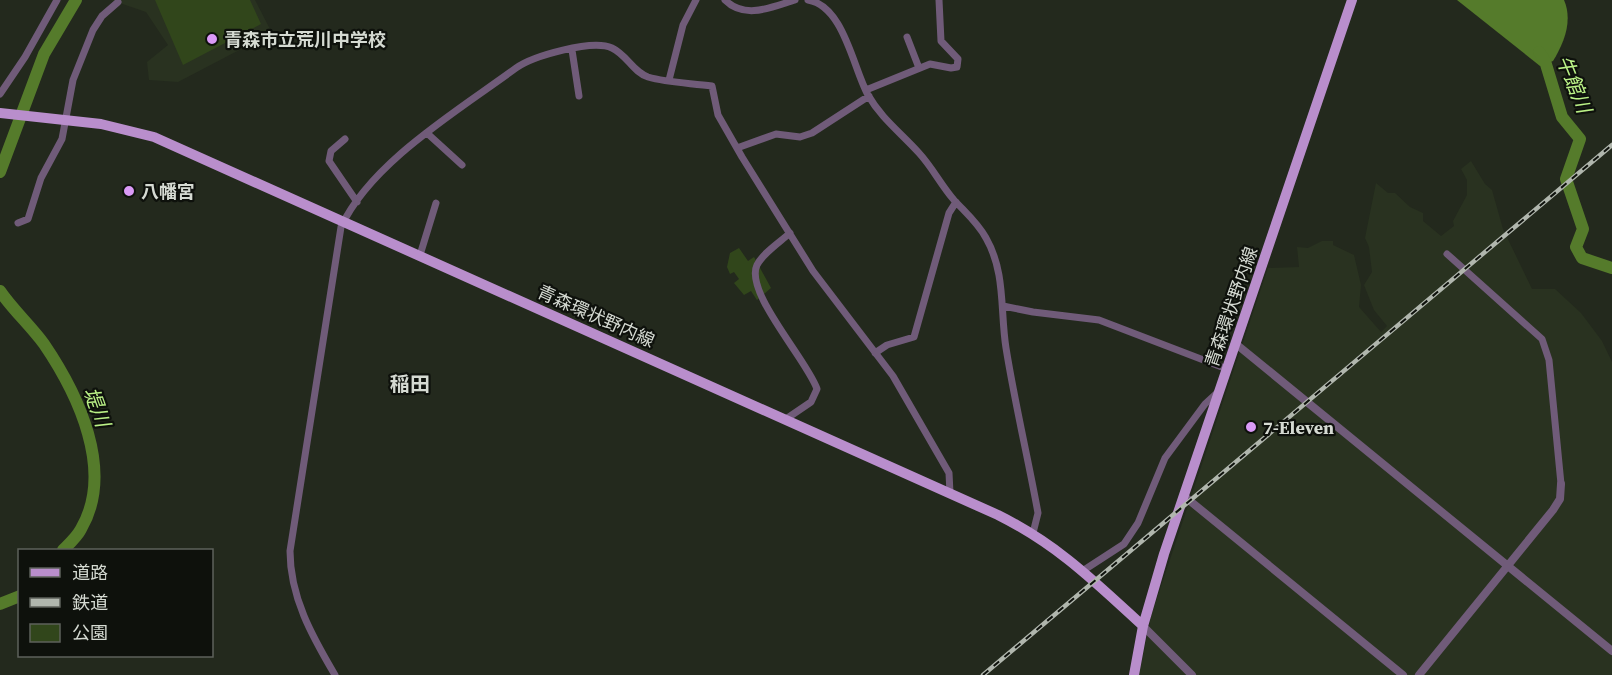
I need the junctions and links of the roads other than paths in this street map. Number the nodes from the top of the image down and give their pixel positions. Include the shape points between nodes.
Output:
1 (57, 0) edge
2 (696, 0) edge
3 (725, 0) edge
4 (795, 0) edge
5 (808, 0) edge
6 (939, 0) edge
7 (1352, 0) edge
8 (118, 2) dead end
9 (824, 2) edge
10 (907, 37) dead end
11 (572, 50) junction
12 (919, 68) junction
13 (669, 80) junction
14 (867, 93) junction
15 (0, 94) edge
16 (579, 96) dead end
17 (0, 113) edge
18 (60, 120) junction
19 (428, 134) junction
20 (345, 139) dead end
21 (737, 148) junction
22 (462, 165) dead end
23 (357, 202) junction
24 (956, 202) junction
25 (436, 203) dead end
26 (344, 221) junction
27 (18, 223) dead end
28 (790, 232) junction
29 (1447, 254) dead end
30 (420, 255) junction
31 (1002, 306) junction
32 (1236, 344) junction
33 (875, 352) junction
34 (1227, 369) junction
35 (1220, 391) junction
36 (786, 419) junction
37 (1561, 484) joint
38 (950, 493) junction
39 (1184, 496) junction
40 (1033, 533) junction
41 (1508, 566) junction
42 (1084, 570) junction
43 (1143, 626) junction
44 (1612, 651) edge
45 (335, 675) edge
46 (1134, 675) edge
47 (1192, 675) edge
48 (1403, 675) edge
49 (1419, 675) edge

1 - 15 street
2 - 13 street via 683,25
3 - 4 street via 736,9 751,11
5 - 9 street
6 - 12 street via 941,41 958,58 958,64 954,68 930,64
7 - 32 main road, 青森環状野内線
8 - 18 street via 93,30
9 - 14 street via 851,50
10 - 12 street
11 - 13 street via 606,46 642,74
11 - 16 street
11 - 19 street via 529,59
12 - 14 street
13 - 21 street via 712,86 718,115
14 - 21 street via 812,133 776,134
14 - 24 street
17 - 18 main road, 青森環状野内線
18 - 26 main road, 青森環状野内線 via 116,126 154,137
18 - 27 street via 62,139 40,178 28,219
19 - 22 street
19 - 23 street via 386,169
20 - 23 street via 331,151 329,160
21 - 28 street
23 - 26 street
24 - 31 street via 988,242 1000,277
24 - 33 street via 949,213 914,337
25 - 30 street
26 - 30 main road, 青森環状野内線
26 - 45 street via 326,311 290,550 304,620
28 - 33 street via 813,271
28 - 36 street via 759,262 755,271 761,298 817,389 811,402
29 - 37 street via 1542,339 1549,360
30 - 36 main road, 青森環状野内線
31 - 34 street via 1100,320
31 - 40 street via 1006,349 1038,513
32 - 34 main road, 青森環状野内線
32 - 41 street
33 - 38 street via 949,473
34 - 35 main road, 青森環状野内線
35 - 39 main road, 青森環状野内線
35 - 42 street via 1166,458 1138,523 1124,544
36 - 38 main road, 青森環状野内線
37 - 41 street via 1560,499 1553,510
38 - 40 main road, 青森環状野内線
39 - 43 main road, 青森環状野内線
39 - 48 street
40 - 42 main road, 青森環状野内線
41 - 44 street
41 - 49 street
42 - 43 main road, 青森環状野内線
43 - 46 main road, 青森環状野内線
43 - 47 street

